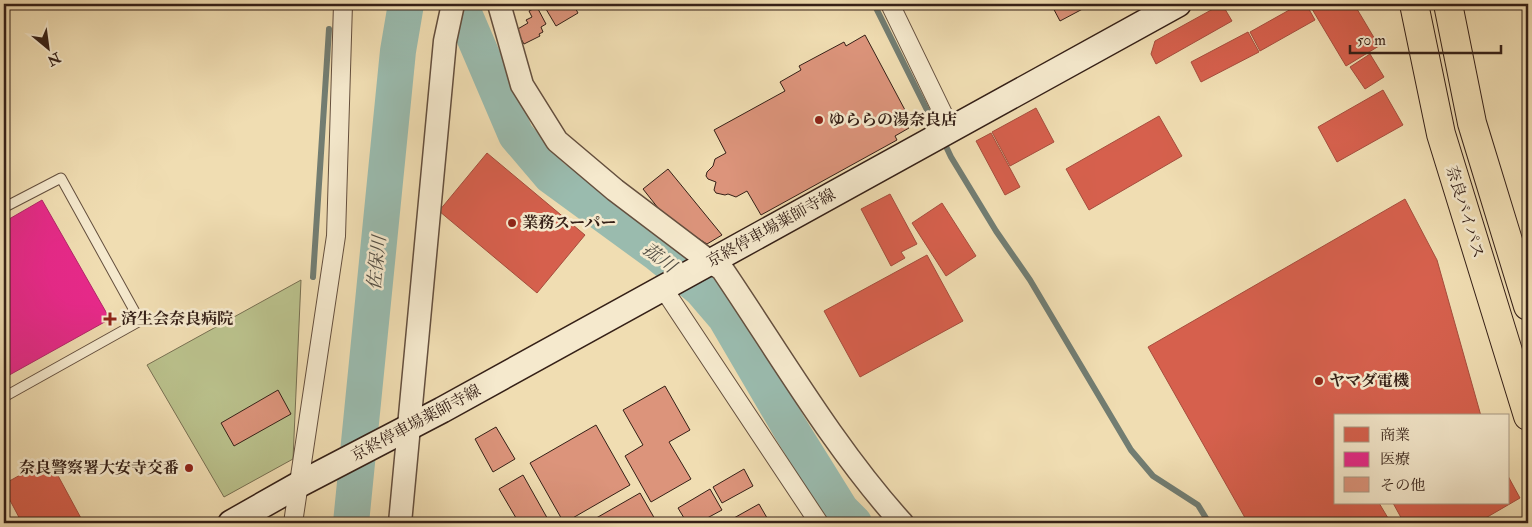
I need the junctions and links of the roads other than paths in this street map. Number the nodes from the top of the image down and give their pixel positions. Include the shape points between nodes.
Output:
1 (343, 4) edge
2 (453, 4) edge
3 (499, 4) edge
4 (890, 4) edge
5 (1178, 4) edge
6 (1414, 4) edge
7 (1448, 4) edge
8 (950, 128) junction
9 (4, 201) edge
10 (705, 264) junction
11 (665, 287) junction
12 (1528, 306) edge
13 (4, 397) edge
14 (1528, 416) edge
15 (403, 431) junction
16 (305, 481) junction
17 (231, 523) edge
18 (293, 523) edge
19 (400, 523) edge
20 (819, 523) edge
21 (902, 523) edge

1 - 16 street via 336,236
2 - 15 street via 445,41
3 - 10 street via 522,85 556,141
4 - 8 street
5 - 8 main road, 京終停車場薬師寺線
6 - 14 highway, 奈良バイパス via 1441,134
7 - 12 highway, 奈良バイパス via 1472,122
8 - 10 main road, 京終停車場薬師寺線
9 - 13 lane via 7,206 61,178 140,321
10 - 11 main road, 京終停車場薬師寺線
10 - 21 street via 722,269 827,426 881,500
11 - 15 main road, 京終停車場薬師寺線
11 - 20 street
15 - 16 main road, 京終停車場薬師寺線
15 - 19 street
16 - 17 main road, 京終停車場薬師寺線
16 - 18 street

